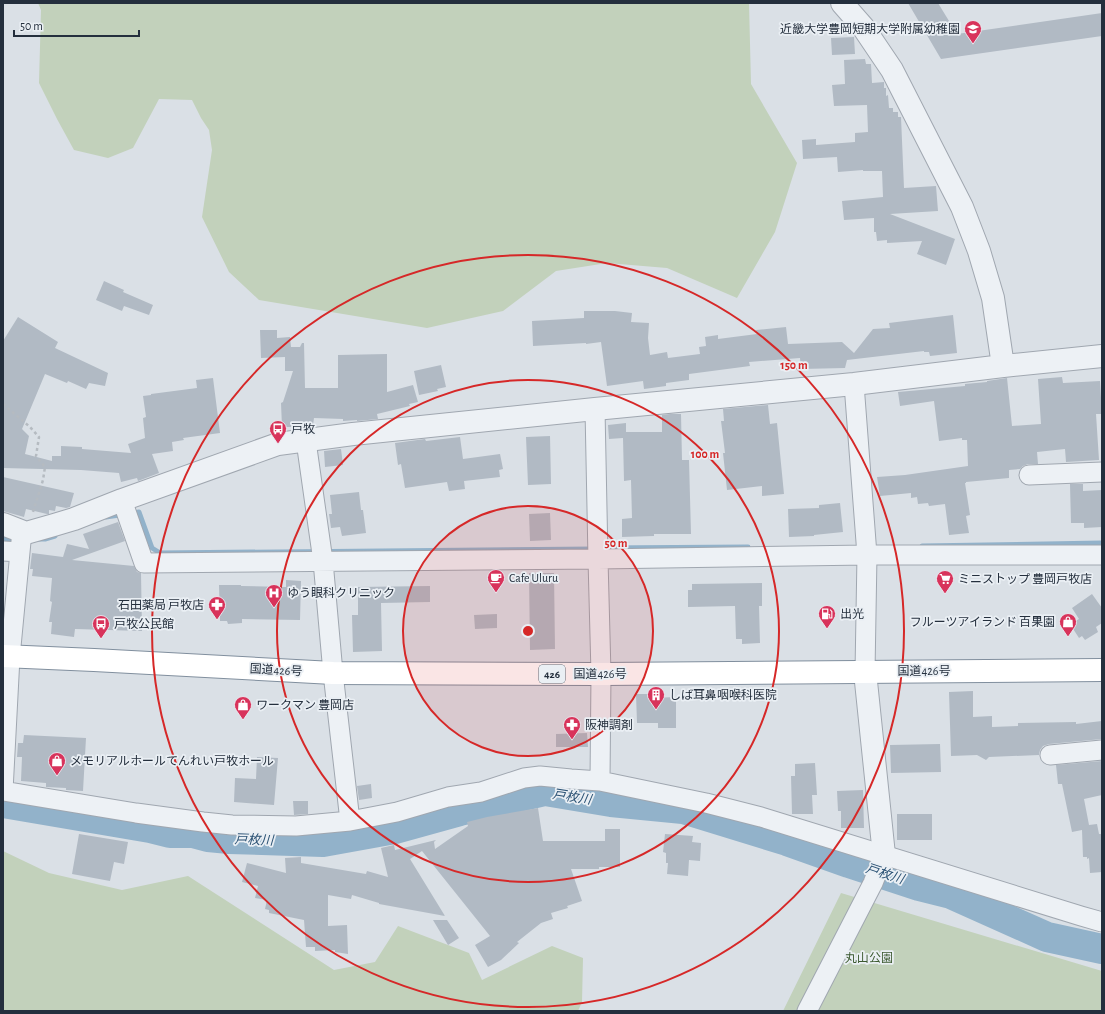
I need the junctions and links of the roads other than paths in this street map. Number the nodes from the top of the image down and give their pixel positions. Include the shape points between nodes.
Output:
1 (842, 3) edge
2 (1102, 356) edge
3 (1003, 366) junction
4 (854, 384) junction
5 (595, 409) junction
6 (306, 441) junction
7 (1102, 472) edge
8 (1029, 476) dead end
9 (122, 500) junction
10 (15, 538) edge
11 (867, 555) junction
12 (1102, 555) edge
13 (598, 559) junction
14 (323, 561) junction
15 (6, 656) edge
16 (1102, 670) edge
17 (866, 672) junction
18 (333, 673) junction
19 (601, 674) junction
20 (1102, 750) edge
21 (1050, 755) dead end
22 (600, 781) junction
23 (3, 791) edge
24 (350, 821) junction
25 (884, 855) junction
26 (1102, 922) edge
27 (807, 1011) edge

1 - 3 street via 863,27 892,70 962,207 980,251 993,298
2 - 3 street
3 - 4 street
4 - 5 street
4 - 11 street
5 - 6 street
5 - 13 street
6 - 9 street via 278,444
6 - 14 street
7 - 8 street
9 - 10 street
9 - 14 street via 144,563
10 - 15 street via 12,625
11 - 12 street
11 - 13 street
11 - 17 street
13 - 14 street
13 - 19 street
14 - 18 street
15 - 18 highway, 国道426号 / 426
15 - 23 street
16 - 17 highway, 国道426号 / 426
17 - 19 highway, 国道426号 / 426
17 - 25 street
18 - 19 highway, 国道426号 / 426
18 - 24 street
19 - 22 street
20 - 21 street
22 - 24 street via 540,776 524,778 481,792 448,797 397,812
22 - 25 street via 761,817
23 - 24 street via 136,813 232,825 296,826
25 - 26 street
25 - 27 street via 873,883

